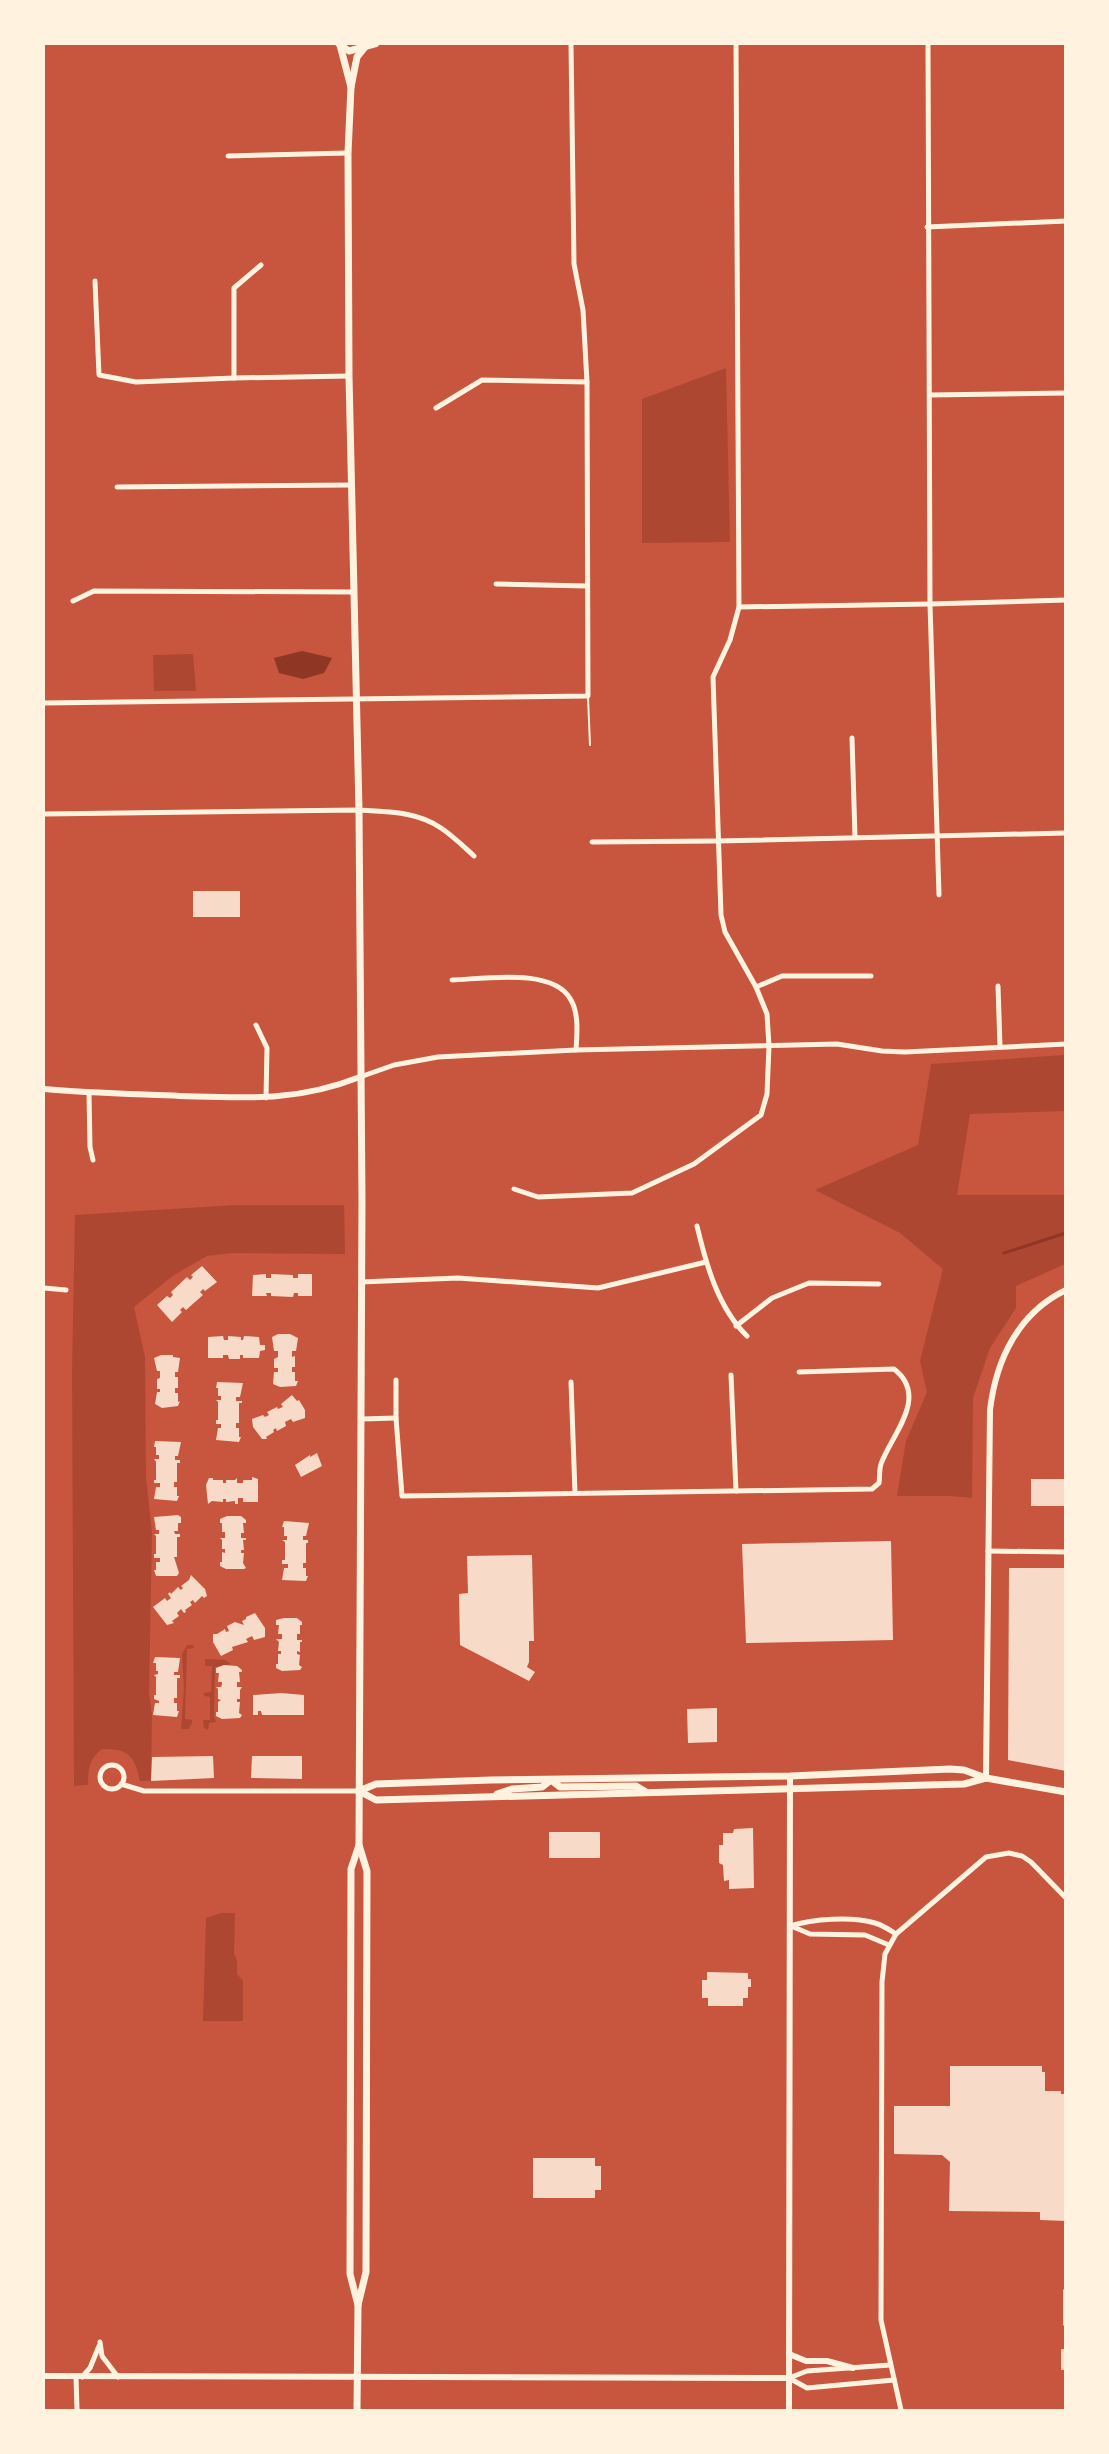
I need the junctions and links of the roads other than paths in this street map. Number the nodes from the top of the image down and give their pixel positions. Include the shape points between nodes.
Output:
1 (340, 44) edge
2 (376, 44) edge
3 (571, 44) edge
4 (736, 44) edge
5 (928, 44) edge
6 (366, 46) edge
7 (351, 87) junction
8 (348, 153) junction
9 (228, 156) dead end
10 (1065, 221) edge
11 (927, 227) junction
12 (261, 265) dead end
13 (95, 281) dead end
14 (349, 376) junction
15 (234, 378) junction
16 (586, 382) junction
17 (1065, 393) edge
18 (930, 395) junction
19 (436, 408) dead end
20 (351, 485) junction
21 (117, 487) dead end
22 (496, 584) dead end
23 (586, 586) junction
24 (353, 592) junction
25 (1065, 600) edge
26 (73, 601) dead end
27 (930, 604) junction
28 (739, 607) junction
29 (588, 696) junction
30 (356, 699) junction
31 (44, 703) edge
32 (852, 738) dead end
33 (590, 745) dead end
34 (359, 810) junction
35 (44, 814) edge
36 (1065, 833) edge
37 (936, 835) junction
38 (855, 837) junction
39 (718, 841) junction
40 (592, 842) dead end
41 (474, 856) dead end
42 (939, 895) dead end
43 (871, 976) dead end
44 (452, 980) dead end
45 (998, 986) dead end
46 (756, 987) junction
47 (256, 1025) dead end
48 (1065, 1044) edge
49 (769, 1046) junction
50 (1000, 1046) junction
51 (576, 1050) junction
52 (360, 1077) junction
53 (44, 1089) edge
54 (88, 1093) junction
55 (266, 1098) junction
56 (93, 1160) dead end
57 (514, 1189) dead end
58 (697, 1226) dead end
59 (706, 1262) junction
60 (361, 1282) junction
61 (879, 1284) dead end
62 (44, 1288) edge
63 (66, 1290) dead end
64 (1065, 1290) edge
65 (736, 1326) junction
66 (747, 1336) dead end
67 (799, 1372) dead end
68 (731, 1375) dead end
69 (396, 1380) dead end
70 (571, 1382) dead end
71 (396, 1418) junction
72 (362, 1419) junction
73 (736, 1491) junction
74 (575, 1493) junction
75 (988, 1551) junction
76 (1065, 1552) edge
77 (790, 1776) junction
78 (986, 1778) junction
79 (551, 1780) junction
80 (121, 1784) junction
81 (791, 1789) junction
82 (359, 1791) junction
83 (646, 1792) junction
84 (1065, 1792) edge
85 (489, 1797) junction
86 (358, 1845) junction
87 (1065, 1898) edge
88 (790, 1926) junction
89 (896, 1934) junction
90 (889, 1945) junction
91 (358, 2305) junction
92 (789, 2354) junction
93 (890, 2365) junction
94 (853, 2368) junction
95 (44, 2376) edge
96 (79, 2377) junction
97 (118, 2377) junction
98 (358, 2377) junction
99 (789, 2378) junction
100 (894, 2380) junction
101 (77, 2410) edge
102 (357, 2410) edge
103 (789, 2410) edge
104 (901, 2410) edge

1 - 6 main road via 350,51
1 - 7 main road
2 - 6 street
3 - 16 street via 574,264 583,310
4 - 28 street
5 - 11 street
6 - 7 main road via 357,57
7 - 8 main road
8 - 9 street
8 - 14 main road
10 - 11 street
11 - 18 street
12 - 15 street via 234,288
13 - 15 street via 99,375 136,382
14 - 15 street
14 - 20 main road
16 - 19 street via 482,380
16 - 23 street
17 - 18 street
18 - 27 street
20 - 21 street
20 - 24 main road
22 - 23 street
23 - 29 street
24 - 26 street via 94,591
24 - 30 main road
25 - 27 street
27 - 28 street
27 - 37 street
28 - 39 street via 730,640 713,677
29 - 30 street
29 - 33 lane
30 - 31 street
30 - 34 main road
32 - 38 street
34 - 35 street
34 - 41 street via 405,813 426,819
34 - 52 main road
36 - 37 street
37 - 38 street
37 - 42 street
38 - 39 street
39 - 40 street
39 - 46 street via 725,932
43 - 46 street via 782,976
44 - 51 street via 534,978 550,982 571,999
45 - 50 street
46 - 49 street via 767,1014
47 - 55 street via 267,1048
48 - 50 street
49 - 50 street via 837,1044 882,1052
49 - 51 street
49 - 57 street via 767,1094 761,1114 694,1164 632,1193 537,1197
51 - 52 street via 438,1057 394,1065
52 - 55 street via 308,1093
52 - 60 main road
53 - 54 street
54 - 55 street
54 - 56 street
58 - 59 street
59 - 60 street via 598,1288 458,1278
59 - 65 street
60 - 72 main road
61 - 65 street via 809,1283 772,1298
62 - 63 street
64 - 75 street via 1036,1310 1017,1331 993,1383
65 - 66 street
67 - 73 street via 894,1370 903,1376 909,1388 909,1404 880,1465 879,1483 872,1489
68 - 73 street
69 - 71 street
70 - 74 street
71 - 72 street
71 - 74 street via 402,1496
72 - 82 main road
73 - 74 street
75 - 76 street
75 - 78 street
77 - 78 main road via 950,1769
77 - 79 main road
77 - 81 street
78 - 81 main road via 964,1784
78 - 84 main road
79 - 82 main road via 376,1784
79 - 83 main road via 561,1787 636,1786
79 - 85 main road via 542,1787 512,1789
80 - 80 street via 121,1769 110,1766 103,1770 100,1777 105,1786 112,1789
80 - 82 street via 144,1791
81 - 83 main road
81 - 88 street
82 - 85 main road via 376,1800
82 - 86 main road
83 - 85 main road
86 - 91 main road via 351,1869 349,2184 350,2274
86 - 91 main road via 367,1871 366,2272
87 - 89 street via 1022,1856 996,1854 977,1863
88 - 89 street via 811,1920 865,1921
88 - 90 street via 810,1934 865,1935
88 - 92 street
89 - 90 street
90 - 93 street via 882,1982 880,2304
91 - 98 main road
92 - 94 street via 806,2361
92 - 99 street
93 - 94 street
93 - 100 street
94 - 99 street via 807,2371
95 - 96 street
96 - 97 street
96 - 97 street via 97,2356 100,2342 102,2356
96 - 101 street
97 - 98 street
98 - 99 street
98 - 102 main road
99 - 100 street via 807,2388
99 - 103 street
100 - 104 street

